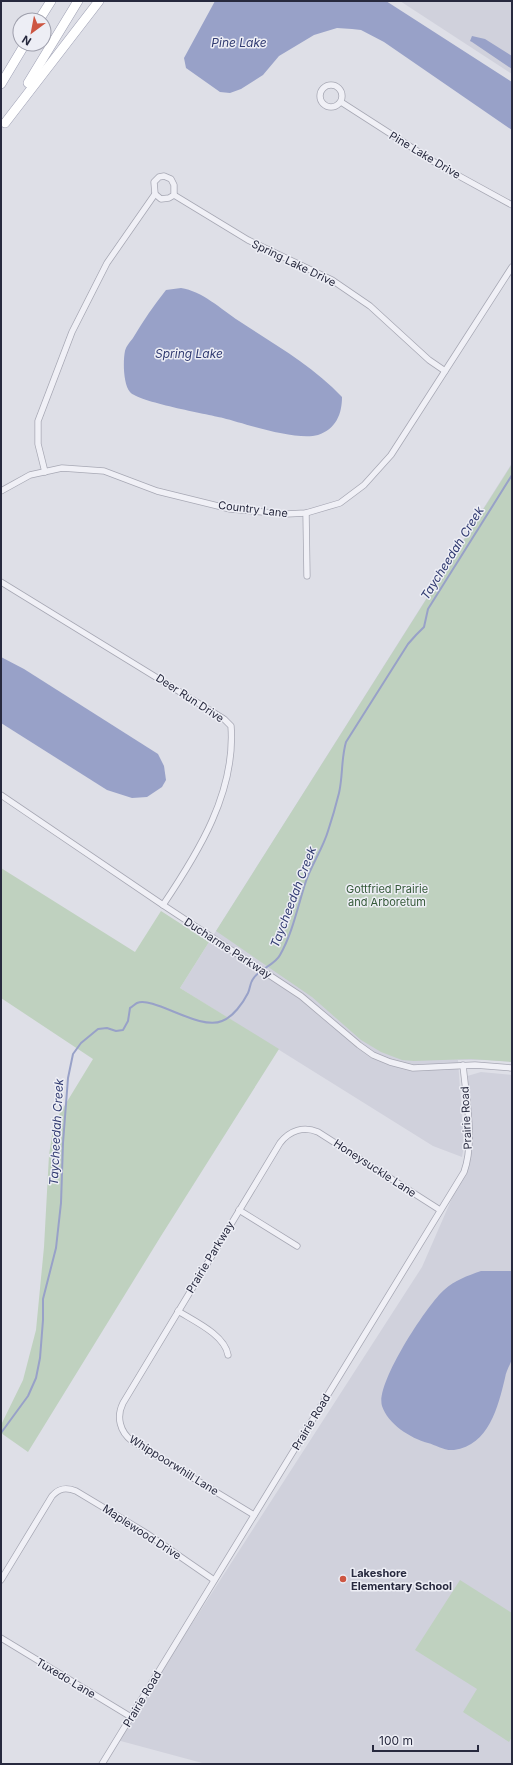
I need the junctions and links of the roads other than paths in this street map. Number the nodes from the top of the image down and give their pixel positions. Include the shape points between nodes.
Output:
1 (50, 1) edge
2 (78, 1) edge
3 (98, 1) edge
4 (44, 12) edge
5 (20, 52) edge
6 (1, 84) edge
7 (341, 102) junction
8 (3, 126) edge
9 (155, 194) junction
10 (174, 195) junction
11 (512, 205) edge
12 (512, 267) edge
13 (445, 371) junction
14 (45, 472) junction
15 (1, 491) edge
16 (306, 513) junction
17 (307, 576) dead end
18 (1, 582) edge
19 (1, 795) edge
20 (163, 905) junction
21 (463, 1065) junction
22 (512, 1068) edge
23 (308, 1129) joint
24 (239, 1210) junction
25 (440, 1210) junction
26 (297, 1246) dead end
27 (178, 1311) junction
28 (228, 1355) dead end
29 (125, 1400) joint
30 (254, 1515) junction
31 (1, 1580) edge
32 (214, 1580) junction
33 (1, 1638) edge
34 (131, 1718) junction
35 (102, 1764) edge

1 - 4 main road
2 - 8 main road
3 - 8 main road
5 - 6 main road
7 - 7 street via 339,88 332,85 322,90 320,97 325,106 332,108
7 - 11 street, Pine Lake Drive via 439,165
9 - 10 street, Spring Lake Drive via 161,198
9 - 10 street via 154,182 164,176 171,179
9 - 14 street via 107,262 72,332 38,421 38,444
10 - 13 street, Spring Lake Drive via 248,240 332,280 370,306 419,352
12 - 13 street, Country Lane
13 - 16 street, Country Lane via 391,455 364,485 340,503
14 - 15 street, Country Lane via 30,475
14 - 16 street, Country Lane via 62,468 104,470 157,491 230,509 286,514
16 - 17 street
18 - 20 street, Deer Run Drive via 224,719 231,726 232,750 223,790 198,850
19 - 20 street, Ducharme Parkway
20 - 21 street, Ducharme Parkway via 270,975 319,1010 359,1046 381,1059 413,1068
21 - 22 street, Ducharme Parkway
21 - 25 street, Prairie Road via 468,1155 464,1172
23 - 24 street, Prairie Parkway via 294,1131 283,1139
23 - 25 street, Honeysuckle Lane via 321,1133
24 - 26 street
24 - 27 street, Prairie Parkway
25 - 30 street, Prairie Road
27 - 28 street via 221,1339
27 - 29 street, Prairie Parkway
29 - 30 street, Whippoorwhill Lane via 119,1419 128,1439
30 - 32 street, Prairie Road
31 - 32 street, Maplewood Drive via 53,1494 68,1489 76,1490 130,1523
32 - 34 street, Prairie Road
33 - 34 street, Tuxedo Lane
34 - 35 street, Prairie Road

